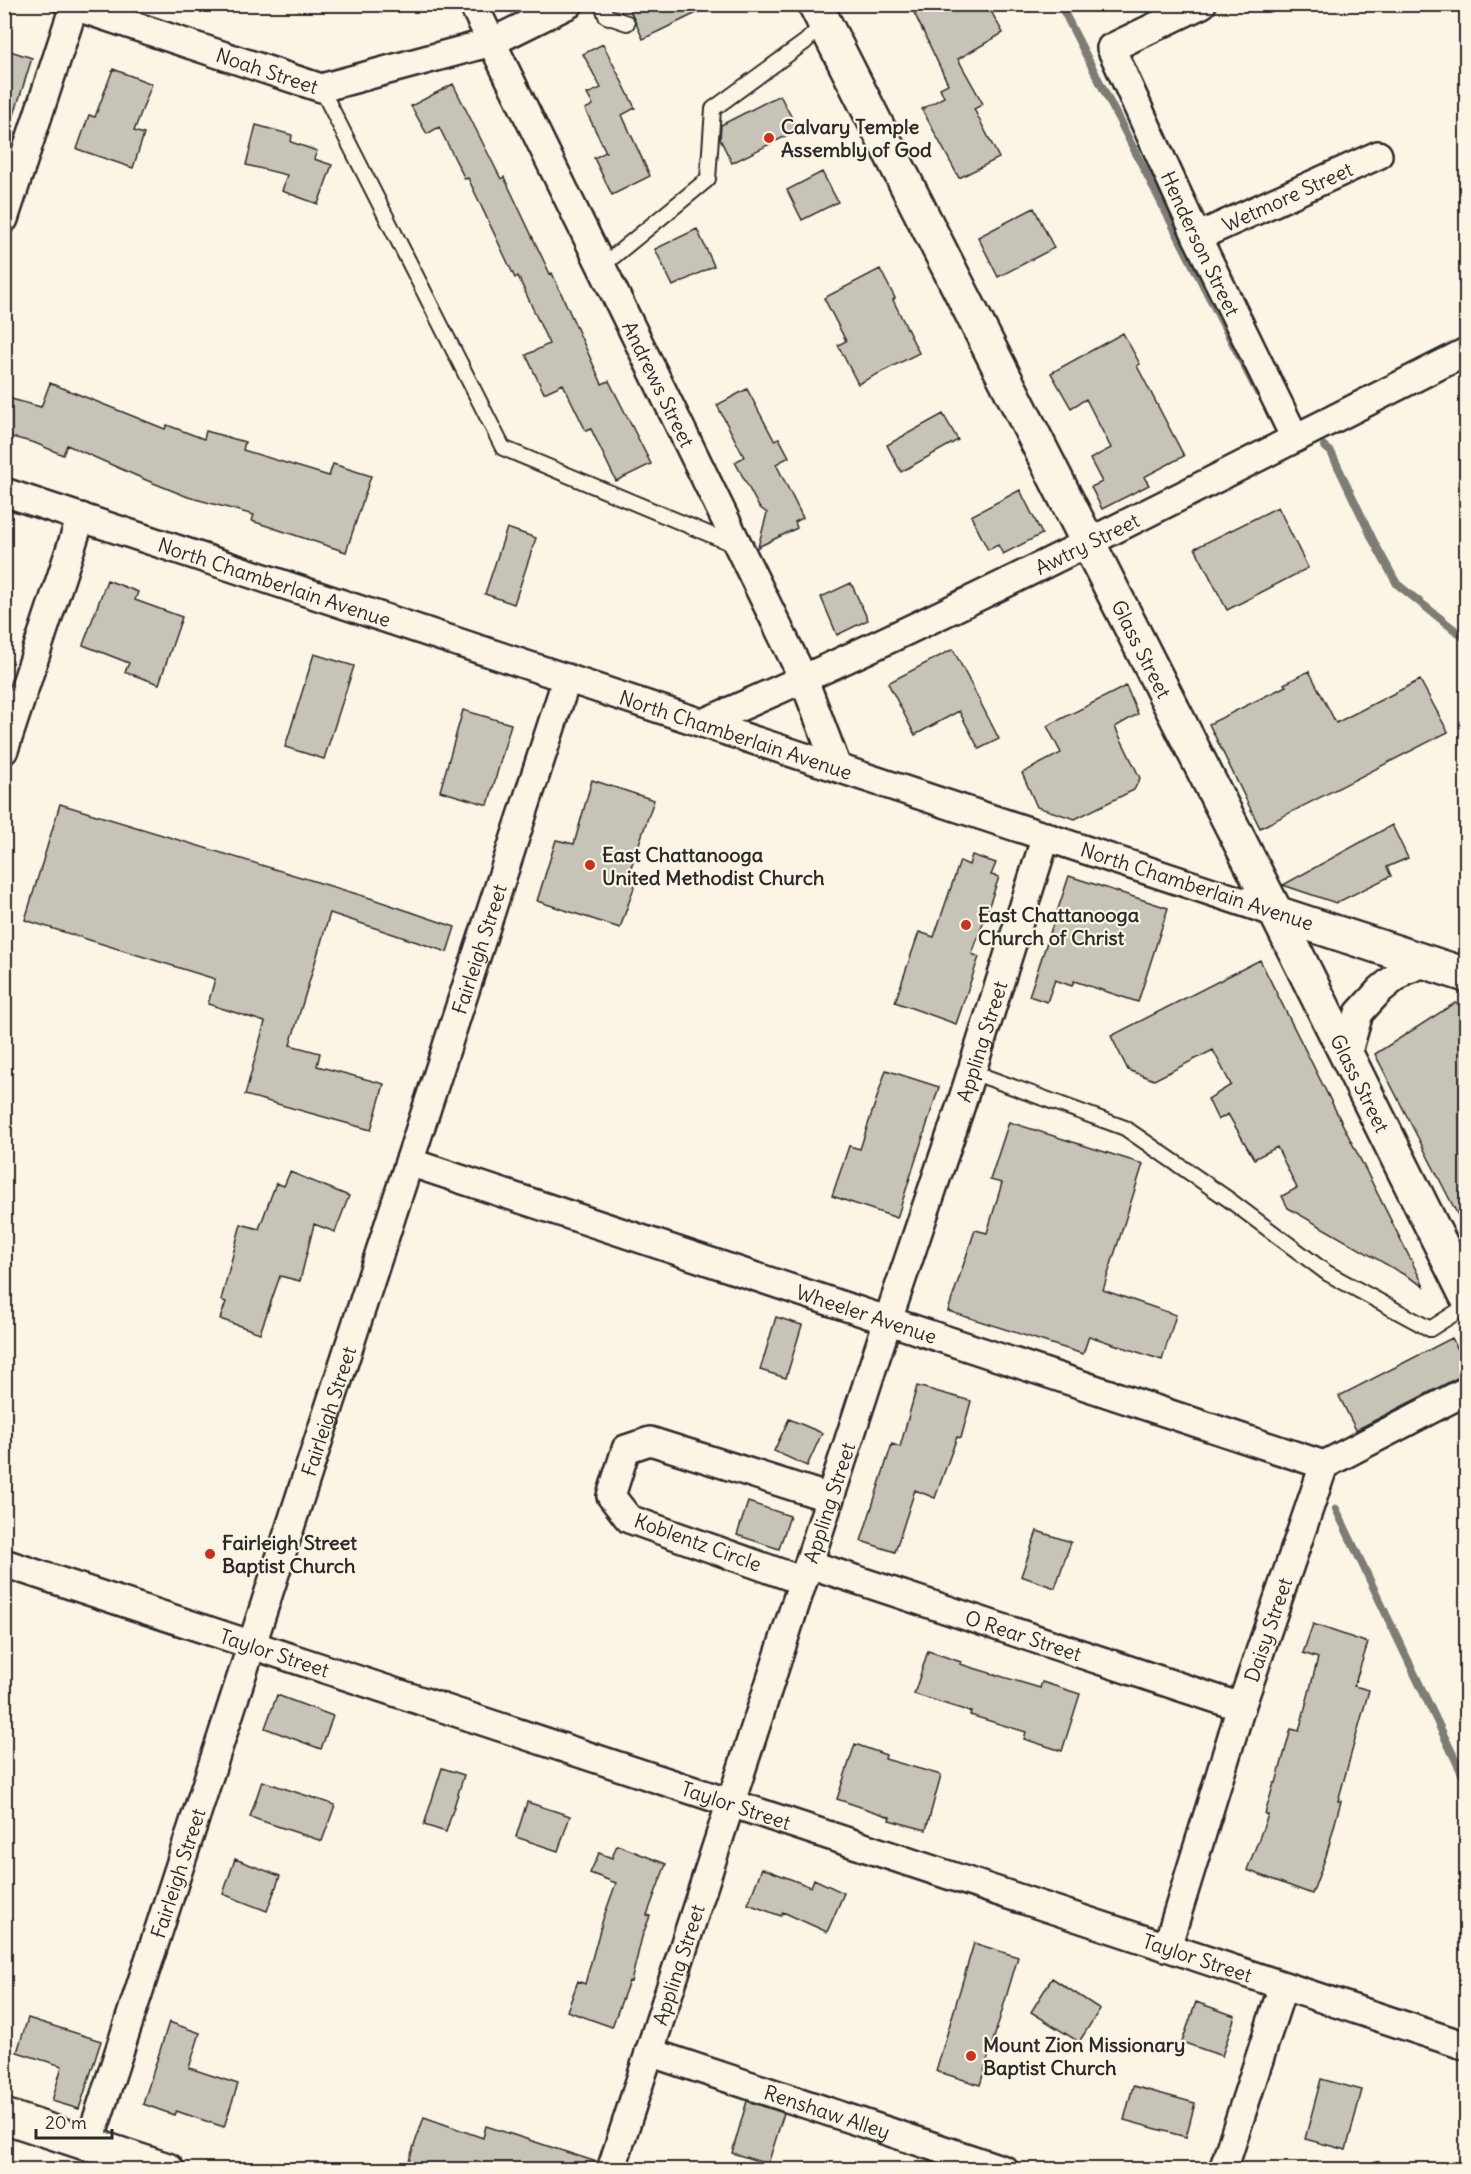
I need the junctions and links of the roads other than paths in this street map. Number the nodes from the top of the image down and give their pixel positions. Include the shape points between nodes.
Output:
1 (473, 4) edge
2 (569, 4) edge
3 (602, 4) edge
4 (1202, 4) edge
5 (71, 5) edge
6 (821, 17) edge
7 (627, 23) dead end
8 (492, 42) junction
9 (321, 88) junction
10 (1378, 155) dead end
11 (4, 219) edge
12 (1197, 237) junction
13 (602, 266) junction
14 (1467, 352) edge
15 (1295, 438) junction
16 (4, 492) edge
17 (81, 517) junction
18 (1089, 544) junction
19 (739, 547) junction
20 (567, 678) junction
21 (804, 680) junction
22 (703, 723) junction
23 (4, 750) edge
24 (837, 767) junction
25 (1046, 836) junction
26 (1276, 913) junction
27 (1427, 962) junction
28 (1467, 975) edge
29 (1347, 1055) junction
30 (972, 1072) junction
31 (409, 1162) junction
32 (1467, 1295) edge
33 (1467, 1306) edge
34 (888, 1320) junction
35 (1467, 1391) edge
36 (1324, 1465) junction
37 (830, 1498) junction
38 (4, 1563) edge
39 (806, 1572) junction
40 (251, 1645) junction
41 (1241, 1707) junction
42 (730, 1803) junction
43 (1167, 1947) junction
44 (1283, 1986) junction
45 (1467, 2046) edge
46 (649, 2052) junction
47 (4, 2116) edge
48 (88, 2144) junction
49 (127, 2163) edge
50 (167, 2169) edge
51 (610, 2169) edge
52 (1004, 2169) edge
53 (1223, 2169) edge

1 - 8 street, Andrews Street
2 - 8 street, Noah Street
3 - 7 lane via 606,16
4 - 12 street, Henderson Street via 1111,48
5 - 9 street, Noah Street
5 - 11 street
6 - 13 lane via 805,42 713,109 708,179
6 - 18 main road, Glass Street
8 - 9 street, Noah Street
8 - 13 street, Andrews Street
9 - 19 lane via 503,448
10 - 12 street, Wetmore Street
12 - 15 street, Henderson Street
13 - 19 street, Andrews Street
14 - 15 street, Awtry Street
15 - 18 street, Awtry Street
16 - 17 street, North Chamberlain Avenue
17 - 20 street, North Chamberlain Avenue
17 - 23 street
18 - 21 street, Awtry Street
18 - 26 main road, Glass Street
19 - 21 street, Andrews Street
20 - 22 street, North Chamberlain Avenue
20 - 31 street, Fairleigh Street
21 - 22 street, Awtry Street
21 - 24 street, Andrews Street
22 - 24 street, North Chamberlain Avenue
24 - 25 street, North Chamberlain Avenue
25 - 26 street, North Chamberlain Avenue
25 - 30 street, Appling Street
26 - 27 main road, North Chamberlain Avenue
26 - 29 main road, Glass Street
27 - 28 main road, North Chamberlain Avenue
27 - 29 street via 1403,971 1359,1013
29 - 32 main road, Glass Street
30 - 33 lane via 1125,1128 1327,1273 1430,1329
30 - 34 street, Appling Street
31 - 34 street, Wheeler Avenue
31 - 40 street, Fairleigh Street
34 - 36 street, Wheeler Avenue
34 - 37 street, Appling Street
35 - 36 street
36 - 41 street, Daisy Street
37 - 39 street, Appling Street
37 - 39 street, Koblentz Circle via 650,1442 626,1449 611,1496 629,1519
38 - 40 street, Taylor Street
39 - 41 street, O Rear Street
39 - 42 street, Appling Street
40 - 42 street, Taylor Street
40 - 48 street, Fairleigh Street
41 - 43 street, Daisy Street
42 - 43 street, Taylor Street
42 - 46 street, Appling Street
43 - 44 street, Taylor Street
44 - 45 street, Taylor Street
44 - 53 street
46 - 51 street, Appling Street
46 - 52 street, Renshaw Alley
47 - 48 main road
48 - 49 main road
49 - 50 main road

